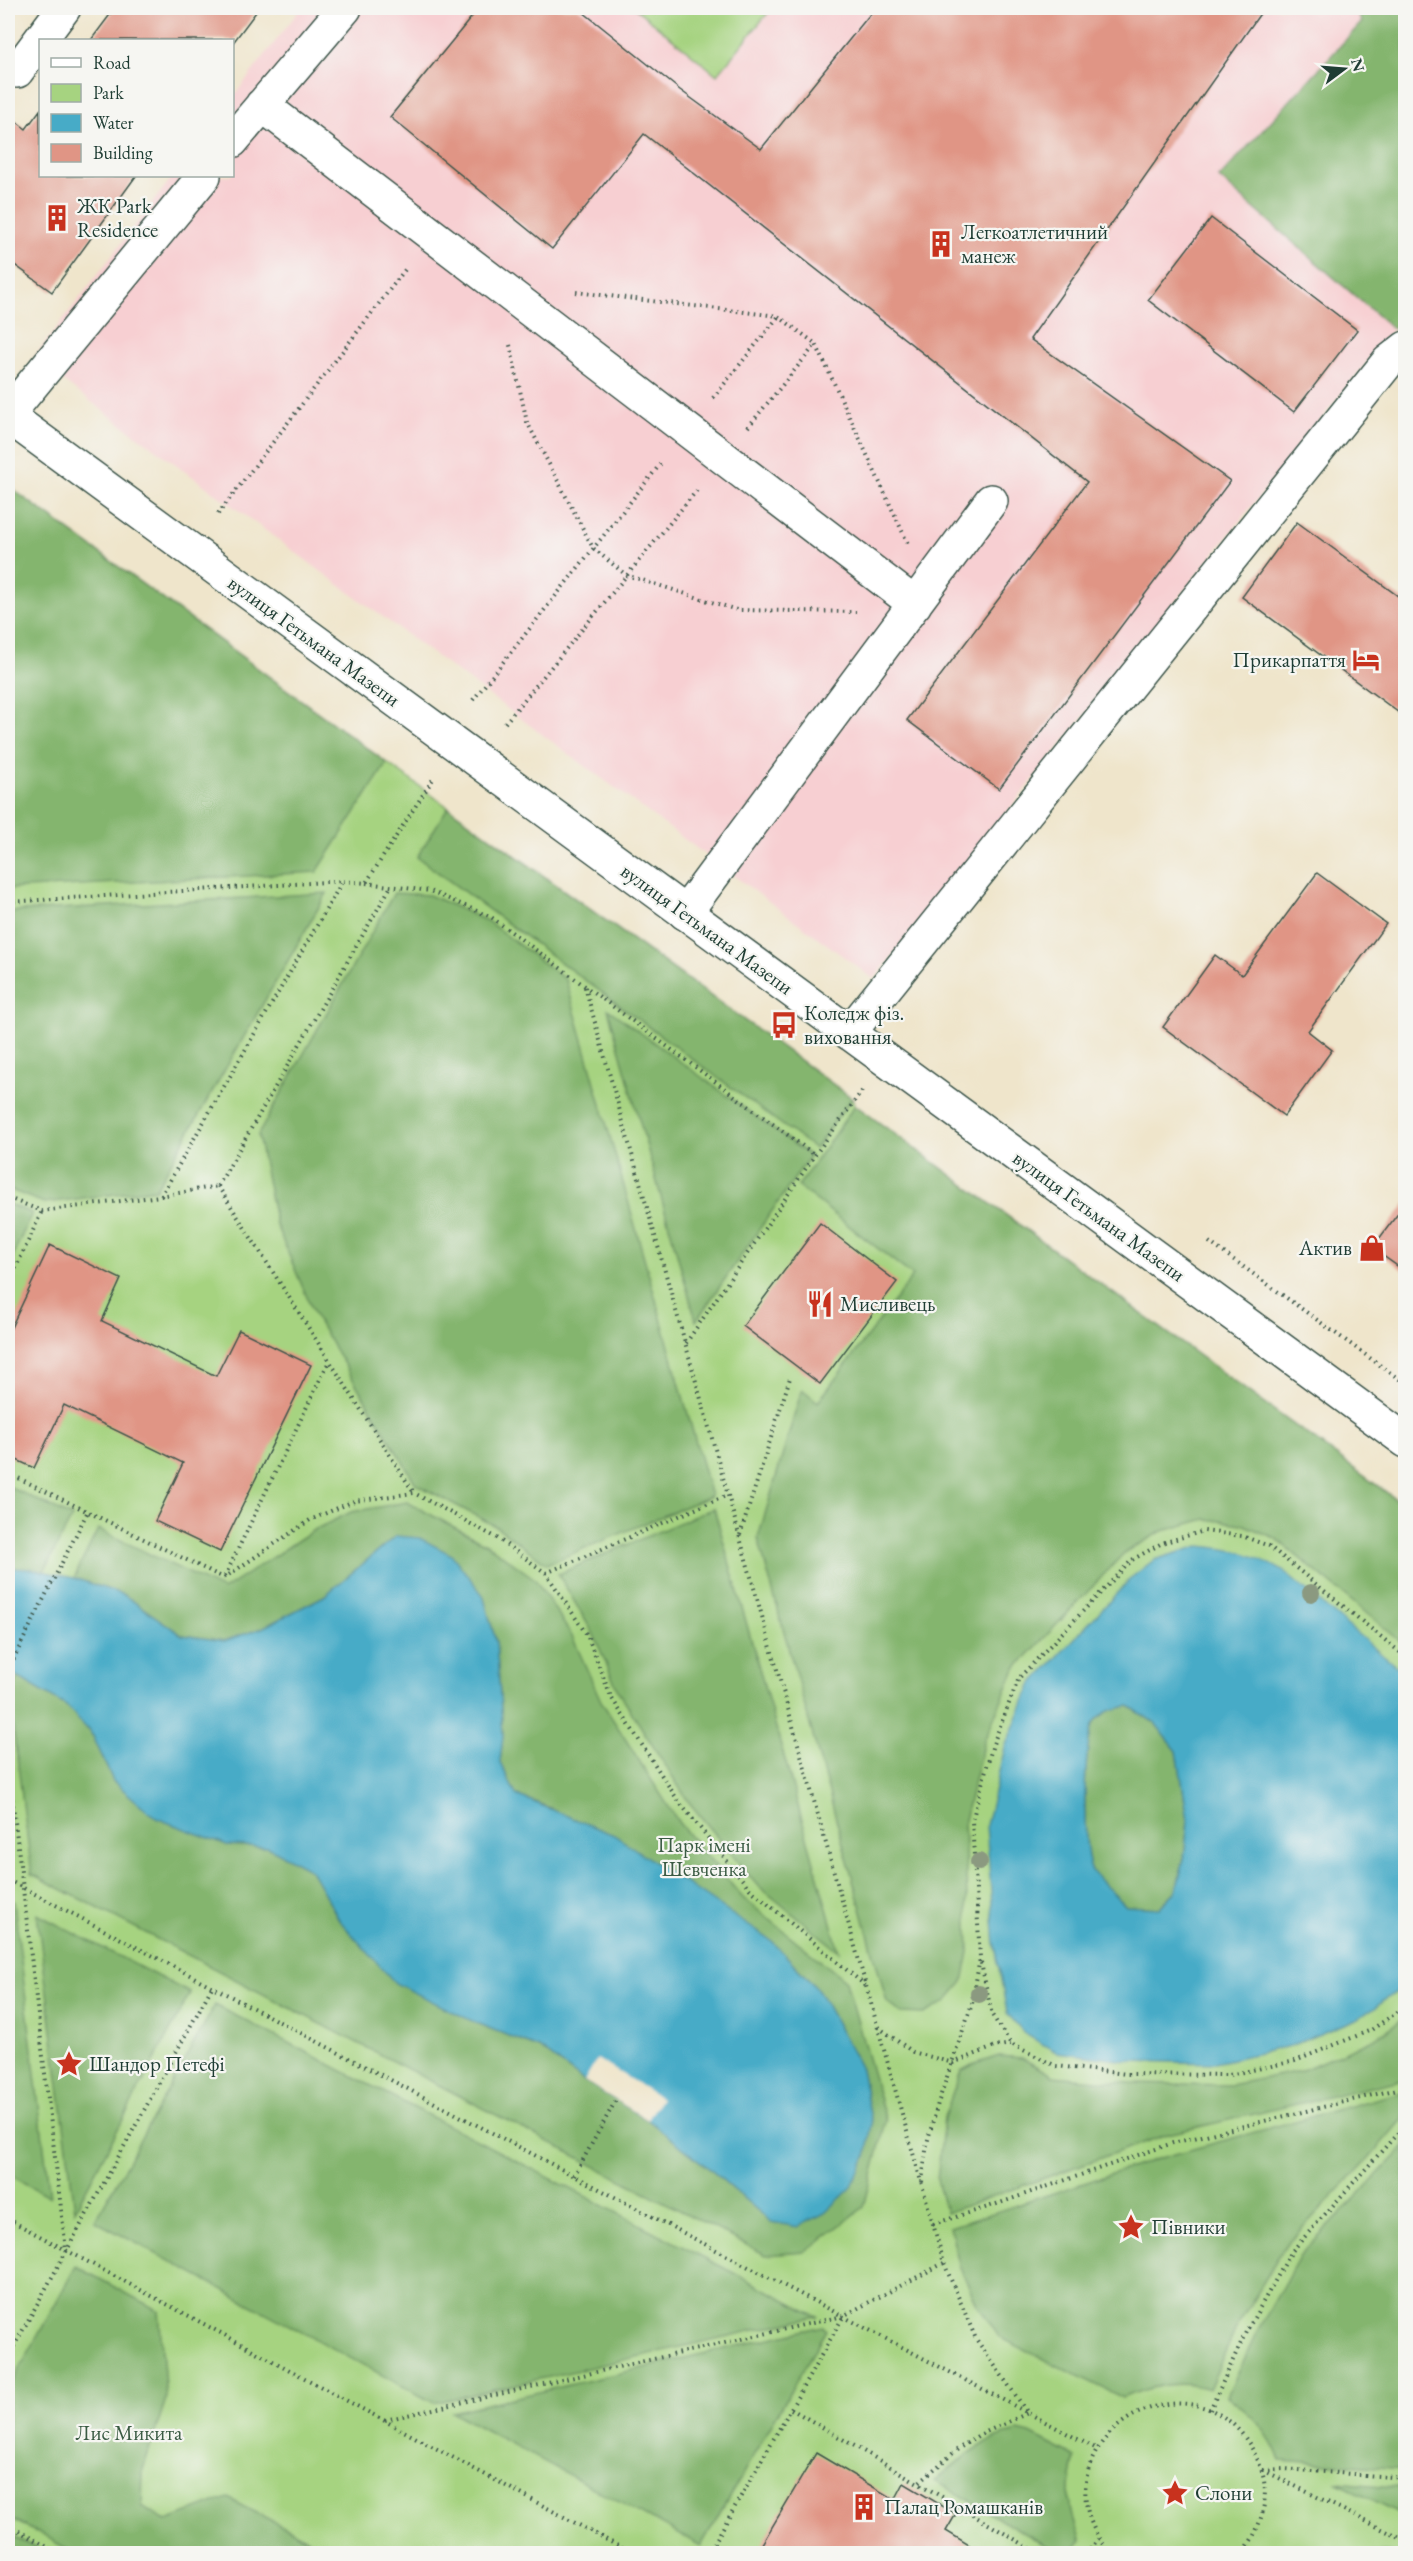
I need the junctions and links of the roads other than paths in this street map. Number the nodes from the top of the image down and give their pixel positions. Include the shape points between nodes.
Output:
1 (64, 8) edge
2 (345, 8) edge
3 (41, 39) edge
4 (39, 42) edge
5 (8, 64) edge
6 (262, 105) junction
7 (234, 139) edge
8 (203, 177) edge
9 (1406, 348) edge
10 (8, 415) edge
11 (991, 501) dead end
12 (917, 601) junction
13 (685, 913) junction
14 (849, 1033) junction
15 (1406, 1441) edge

1 - 3 main road
2 - 6 main road
4 - 5 main road via 17,71
6 - 7 main road
6 - 12 main road
8 - 10 main road
9 - 14 main road via 1388,362
10 - 13 main road, вулиця Гетьмана Мазепи
11 - 12 main road
12 - 13 main road
13 - 14 main road, вулиця Гетьмана Мазепи
14 - 15 main road, вулиця Гетьмана Мазепи

